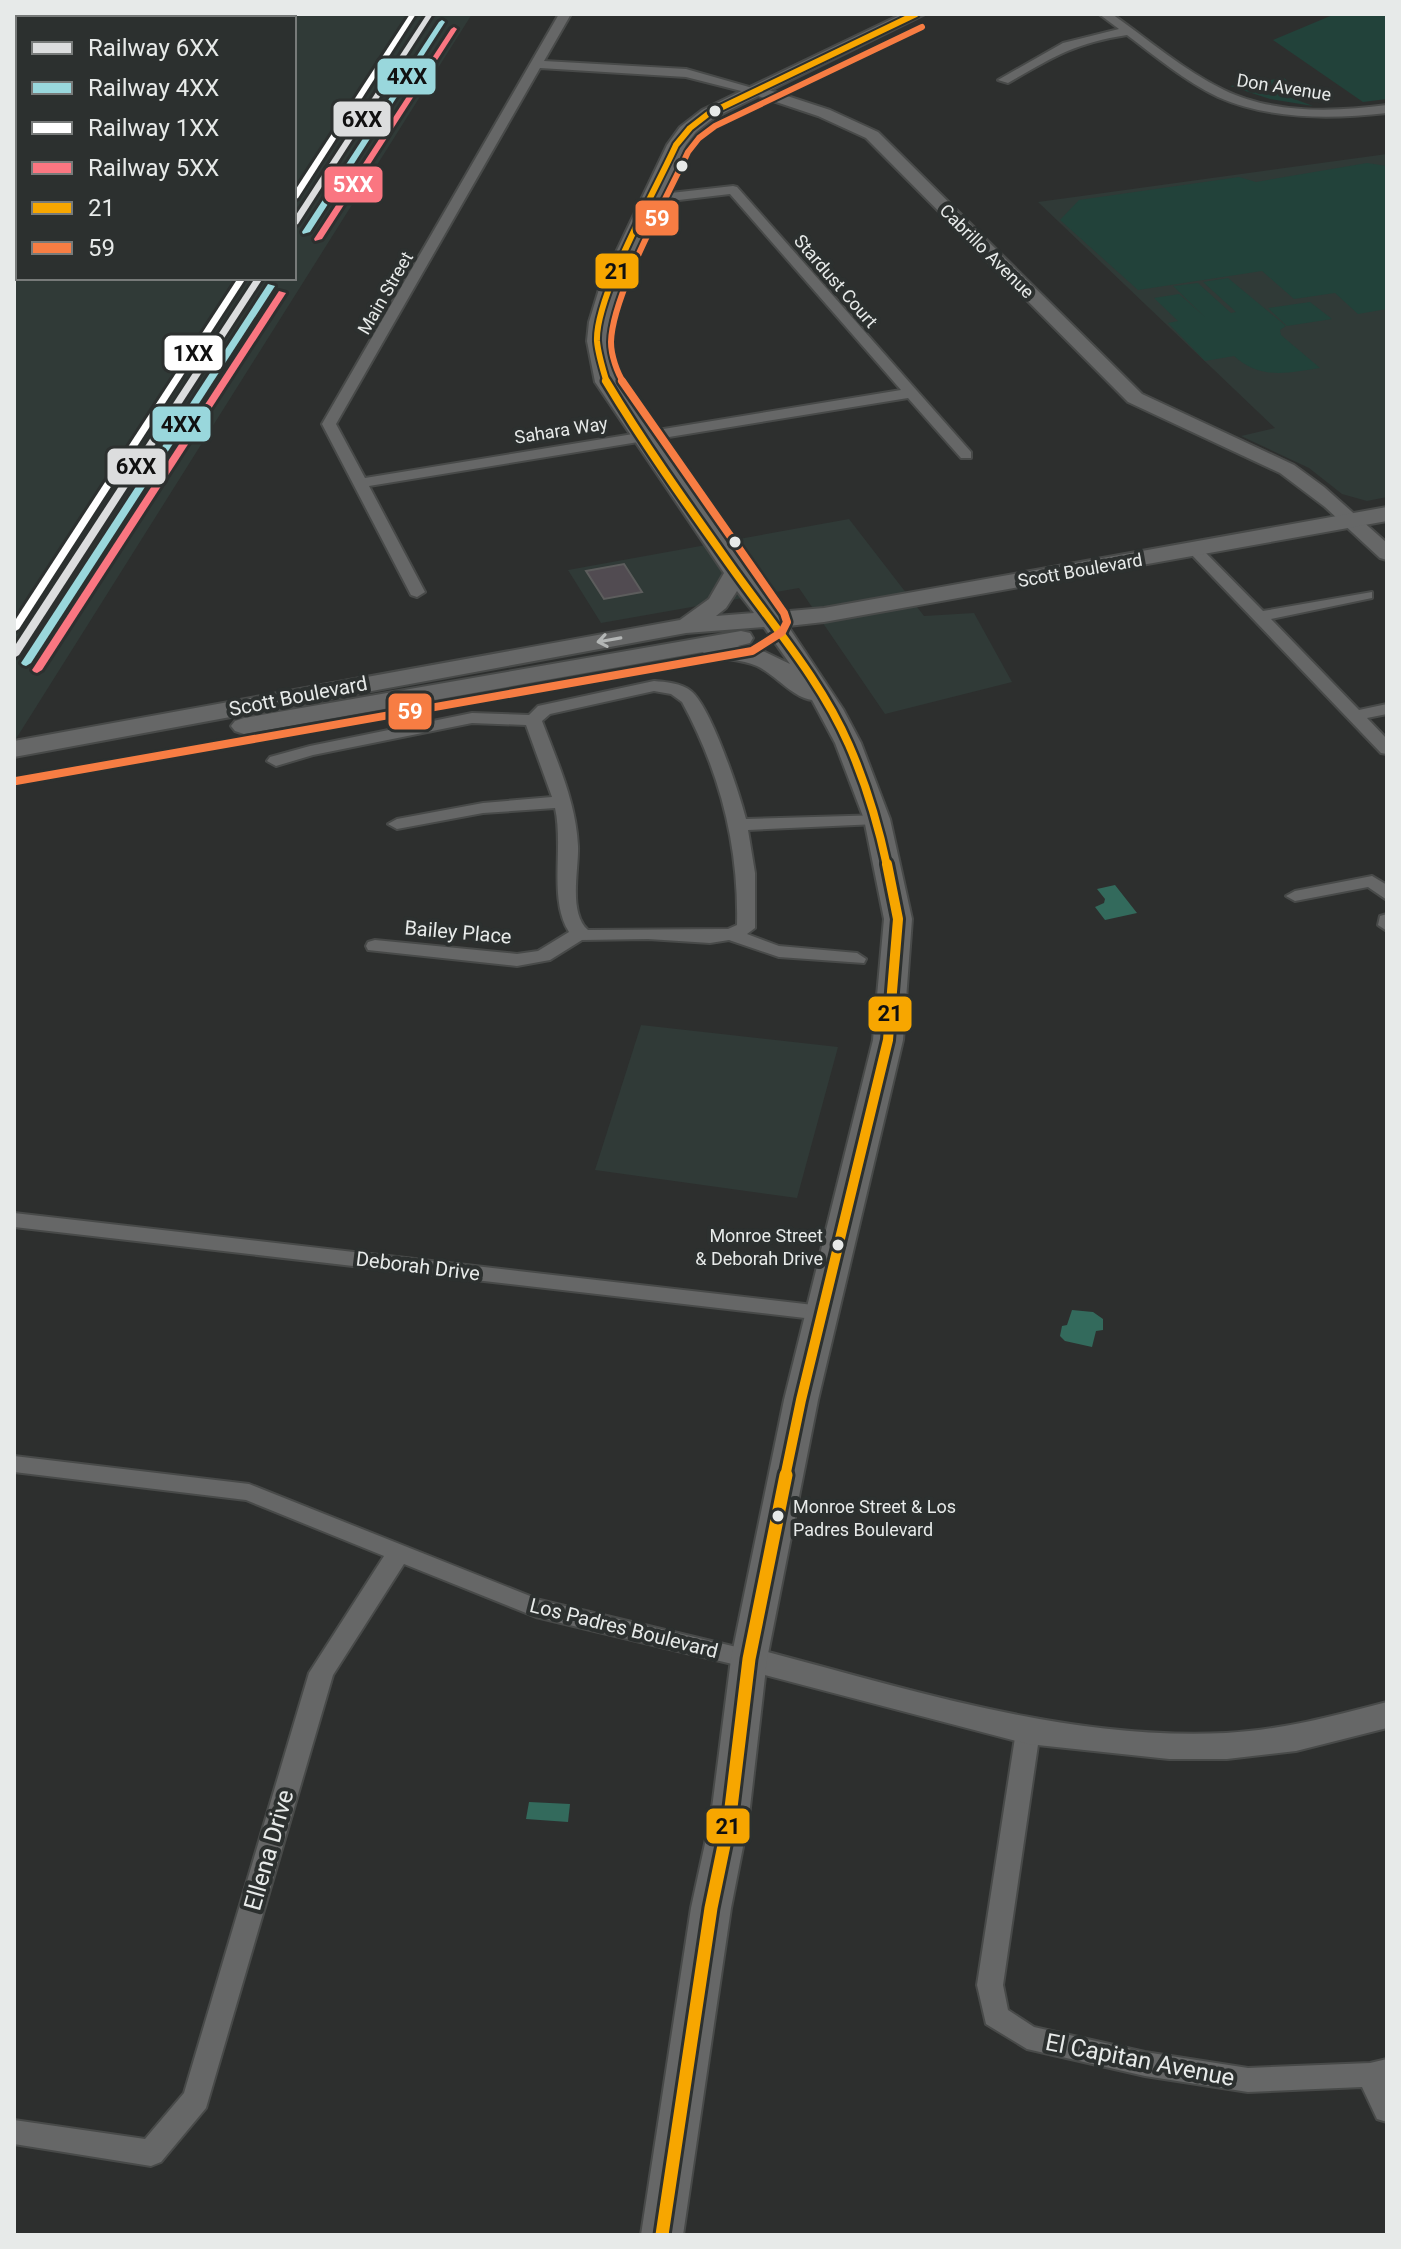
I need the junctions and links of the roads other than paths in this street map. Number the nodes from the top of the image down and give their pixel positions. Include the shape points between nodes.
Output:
1 (565, 14) edge
2 (916, 14) edge
3 (1105, 14) edge
4 (1130, 31) junction
5 (538, 64) junction
6 (1004, 80) dead end
7 (757, 91) junction
8 (1387, 109) edge
9 (653, 199) junction
10 (910, 393) junction
11 (642, 438) junction
12 (966, 455) dead end
13 (361, 483) junction
14 (1387, 514) edge
15 (1351, 521) junction
16 (1195, 550) junction
17 (1387, 554) edge
18 (736, 573) junction
19 (417, 592) dead end
20 (1366, 595) dead end
21 (1258, 617) junction
22 (773, 621) junction
23 (686, 626) junction
24 (641, 657) junction
25 (830, 709) junction
26 (1387, 709) edge
27 (1355, 716) junction
28 (533, 720) junction
29 (1387, 749) edge
30 (27, 756) edge
31 (276, 761) dead end
32 (561, 802) junction
33 (877, 819) junction
34 (397, 824) dead end
35 (740, 825) junction
36 (1387, 895) edge
37 (1295, 896) dead end
38 (579, 934) junction
39 (734, 935) junction
40 (375, 946) dead end
41 (857, 959) dead end
42 (14, 1220) edge
43 (822, 1313) junction
44 (14, 1464) edge
45 (400, 1551) junction
46 (749, 1659) junction
47 (1387, 1715) edge
48 (1028, 1731) junction
49 (1378, 2073) edge
50 (1387, 2110) edge
51 (14, 2132) edge
52 (662, 2235) edge

1 - 5 street, Main Street
2 - 7 main road
3 - 4 street, Don Avenue
4 - 6 street via 1067,45
4 - 8 street, Don Avenue via 1224,96 1333,115
5 - 7 street, Cabrillo Avenue via 686,73
5 - 13 street, Main Street via 329,424
7 - 9 main road via 708,114 683,134
7 - 15 street, Cabrillo Avenue via 872,135 1135,398 1271,460
9 - 10 street, Stardust Court via 733,190
9 - 11 main road via 614,279 597,341 606,382
10 - 11 street, Sahara Way
10 - 12 street, Stardust Court
11 - 13 street, Sahara Way
11 - 18 main road
13 - 19 street, Main Street
14 - 15 main road, Scott Boulevard
15 - 16 main road, Scott Boulevard
15 - 17 street, Cabrillo Avenue
16 - 21 street
16 - 22 main road, Scott Boulevard
18 - 22 main road
18 - 23 main road via 718,603
20 - 21 street
21 - 27 street
22 - 23 main road, Scott Boulevard
22 - 24 main road, Scott Boulevard via 749,637
22 - 25 main road
23 -> 30 main road, Scott Boulevard
24 - 25 main road via 746,653 780,666
24 - 30 main road, Scott Boulevard
25 - 33 main road
26 - 27 street
27 - 29 street
28 - 31 street via 472,718
28 - 32 street
28 - 35 street via 544,710 654,686 687,695 721,765
32 - 34 street via 483,808
32 - 38 street via 569,841 570,922
33 - 35 street
33 - 43 main road via 898,919 888,1040
35 - 39 street via 748,881 746,928
36 - 37 street via 1372,881
38 - 39 street via 719,939
38 - 40 street, Bailey Place via 543,956 517,960
39 - 41 street via 760,949
42 - 43 street, Deborah Drive
43 - 46 main road
44 - 45 street, Los Padres Boulevard via 249,1492
45 - 46 street, Los Padres Boulevard via 536,1608
45 - 51 street, Ellena Drive via 321,1673 196,2099 151,2153
46 - 48 street, Los Padres Boulevard
46 - 52 main road via 730,1816 711,1908
47 - 48 street, Los Padres Boulevard via 1296,1738 1227,1746 1169,1746
48 - 49 street, El Capitan Avenue via 990,1985 996,2016 1027,2037 1160,2067 1248,2080
49 - 50 street

